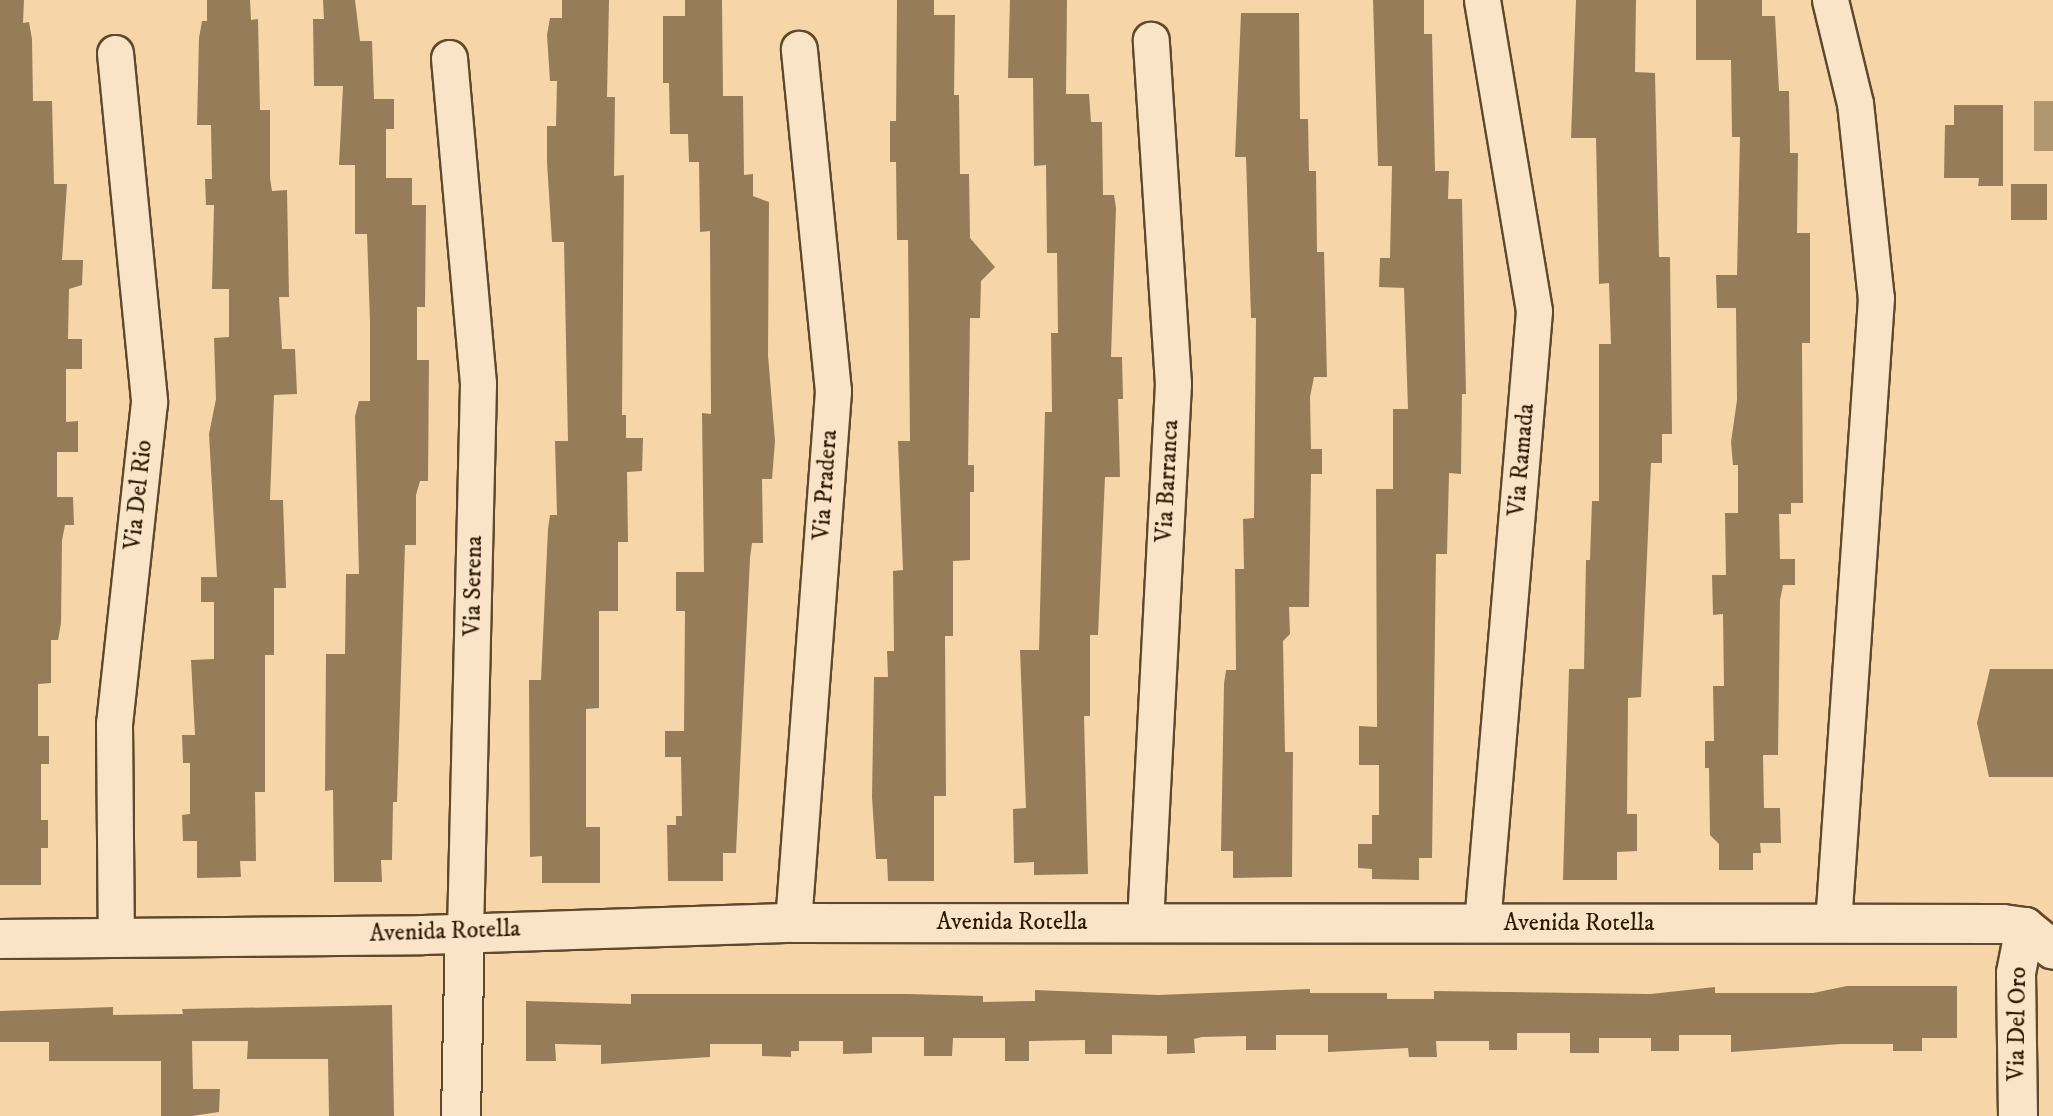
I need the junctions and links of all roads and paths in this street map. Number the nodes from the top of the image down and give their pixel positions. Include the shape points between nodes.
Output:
1 (1482, 0) edge
2 (1830, 0) edge
3 (1151, 40) dead end
4 (799, 48) dead end
5 (115, 53) dead end
6 (449, 58) dead end
7 (793, 923) junction
8 (1145, 923) junction
9 (1482, 923) junction
10 (1833, 924) junction
11 (465, 932) junction
12 (0, 939) edge
13 (116, 939) junction
14 (2039, 939) edge
15 (461, 1116) edge
16 (2018, 1116) edge

1 - 9 street, Via Ramada via 1534,311
2 - 10 street via 1855,103 1876,298
3 - 8 street, Via Barranca via 1173,384
4 - 7 street, Via Pradera via 833,391
5 - 13 street, Via Del Rio via 149,402 114,723
6 - 11 street, Via Serena via 478,384
7 - 8 street, Avenida Rotella
7 - 11 street, Avenida Rotella
8 - 9 street, Avenida Rotella
9 - 10 street, Avenida Rotella
10 - 14 street, Avenida Rotella
11 - 13 street, Avenida Rotella
11 - 15 street, Via Serena
12 - 13 street, Avenida Rotella
14 - 16 street, Via Del Oro via 2016,973

